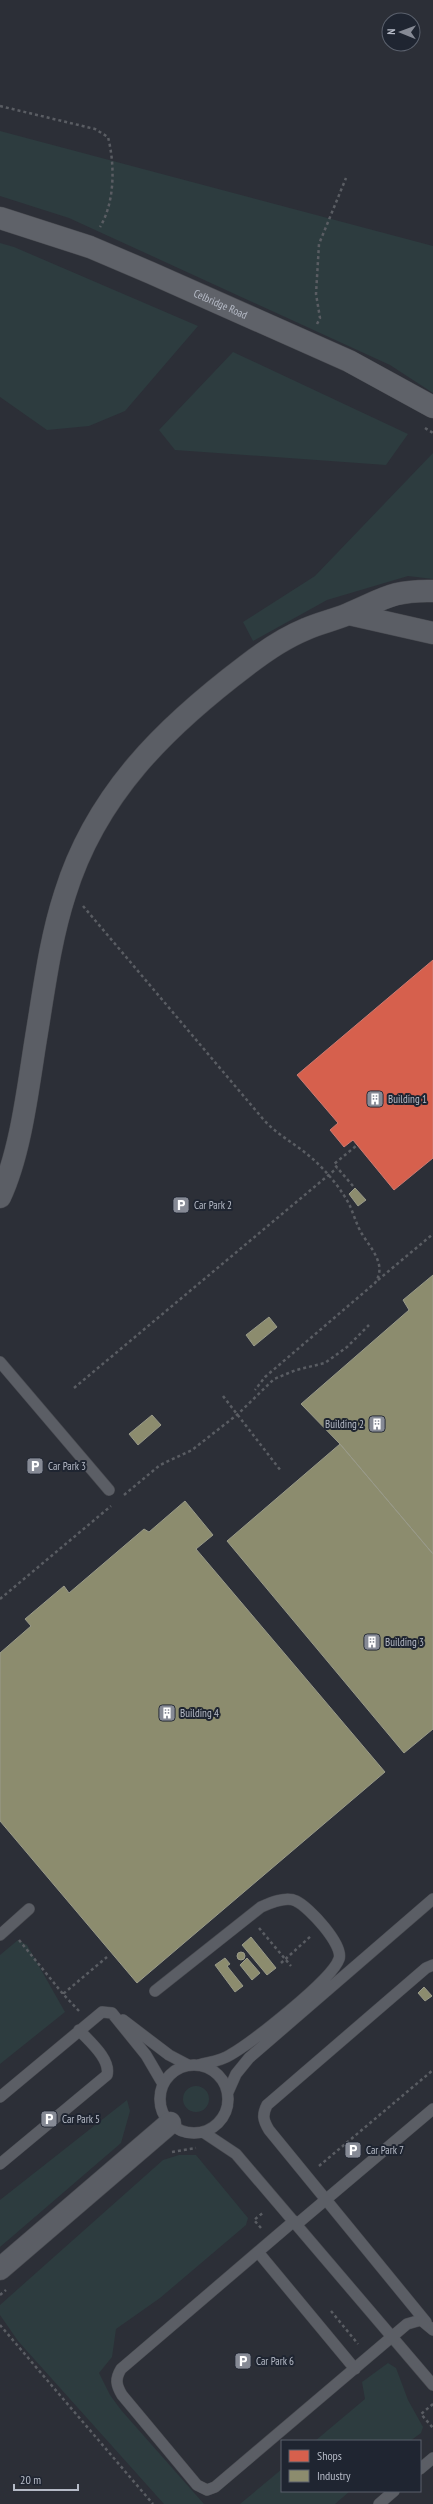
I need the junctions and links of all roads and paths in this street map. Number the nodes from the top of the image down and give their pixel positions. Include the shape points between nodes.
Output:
1 (0, 106) edge
2 (346, 178) dead end
3 (0, 218) edge
4 (90, 247) junction
5 (307, 342) junction
6 (433, 407) edge
7 (433, 591) edge
8 (349, 614) junction
9 (433, 633) edge
10 (64, 895) junction
11 (356, 1146) dead end
12 (337, 1168) junction
13 (328, 1176) junction
14 (353, 1186) dead end
15 (0, 1197) edge
16 (433, 1234) edge
17 (375, 1283) junction
18 (369, 1325) dead end
19 (0, 1362) edge
20 (74, 1388) dead end
21 (255, 1390) dead end
22 (223, 1396) dead end
23 (238, 1414) junction
24 (281, 1471) dead end
25 (109, 1490) dead end
26 (123, 1496) dead end
27 (117, 1501) dead end
28 (0, 1600) edge
29 (433, 1899) edge
30 (30, 1909) dead end
31 (249, 1916) junction
32 (322, 1926) junction
33 (0, 1935) edge
34 (17, 1937) dead end
35 (106, 1957) dead end
36 (285, 1959) junction
37 (281, 1963) dead end
38 (433, 1965) edge
39 (291, 1966) dead end
40 (155, 1991) dead end
41 (63, 1994) junction
42 (112, 2014) junction
43 (88, 2022) junction
44 (79, 2030) junction
45 (193, 2065) junction
46 (163, 2084) junction
47 (228, 2092) junction
48 (0, 2097) edge
49 (433, 2109) edge
50 (170, 2123) junction
51 (203, 2132) junction
52 (0, 2164) edge
53 (326, 2199) junction
54 (295, 2223) junction
55 (258, 2252) junction
56 (0, 2269) edge
57 (0, 2325) edge
58 (430, 2326) edge
59 (392, 2337) junction
60 (355, 2369) junction
61 (433, 2385) edge
62 (433, 2404) edge
63 (433, 2428) edge
64 (433, 2458) edge
65 (421, 2468) edge
66 (393, 2492) edge
67 (153, 2504) edge
68 (379, 2504) edge

1 - 4 path via 94,129 108,137 112,153 107,215
2 - 5 path via 319,244 316,294 320,318
3 - 4 main road, Celbridge Road
4 - 5 main road, Celbridge Road
5 - 6 main road, Celbridge Road
7 - 8 street via 398,592
8 - 9 street
8 - 10 street via 306,629 264,652 173,725 127,776 107,803 88,835
10 - 13 path via 77,899 273,1129 303,1151
10 - 15 street via 55,931 21,1128
11 - 12 path via 334,1164
12 - 13 path
12 - 14 path
13 - 17 path via 344,1194 361,1232 377,1257 380,1266 379,1277
13 - 20 path
16 - 17 path
17 - 21 path via 265,1377
18 - 23 path via 347,1347 325,1363 296,1370 274,1379
19 - 25 lane
22 - 23 path
23 - 24 path
23 - 26 path via 192,1450 152,1471
27 - 28 path
29 - 47 lane via 249,2058 236,2074
30 - 33 lane
31 - 32 lane via 261,1907 276,1901 295,1900
31 - 36 path
31 - 40 lane
32 - 36 path
32 - 45 lane via 337,1944 339,1952 339,1959 330,1972 265,2031 230,2056
34 - 41 path
35 - 41 path
36 - 37 path
36 - 39 path
38 - 53 lane via 426,1968 267,2105 263,2113 263,2122
41 - 43 path
42 - 43 lane via 102,2012
42 - 45 lane via 169,2055
42 - 46 lane via 146,2054
43 - 44 lane
44 - 48 lane
44 - 52 lane via 105,2060 107,2075
45 - 46 lane via 178,2069
45 - 47 lane via 209,2068 218,2074 225,2082
46 - 50 lane via 160,2094 161,2105
47 - 51 lane via 229,2103 223,2117 213,2128
49 - 53 lane
50 - 51 lane via 191,2134
50 - 56 street
51 - 54 lane via 236,2154
53 - 54 lane
53 - 58 lane
54 - 55 lane
54 - 59 lane
55 - 60 lane
55 - 60 lane via 121,2369 117,2374 117,2384 122,2395 197,2485 207,2490 215,2487
57 - 67 path
58 - 59 lane via 421,2320 407,2324
59 - 60 lane
59 - 61 lane
62 - 63 path via 421,2414
64 - 65 lane
66 - 68 lane

